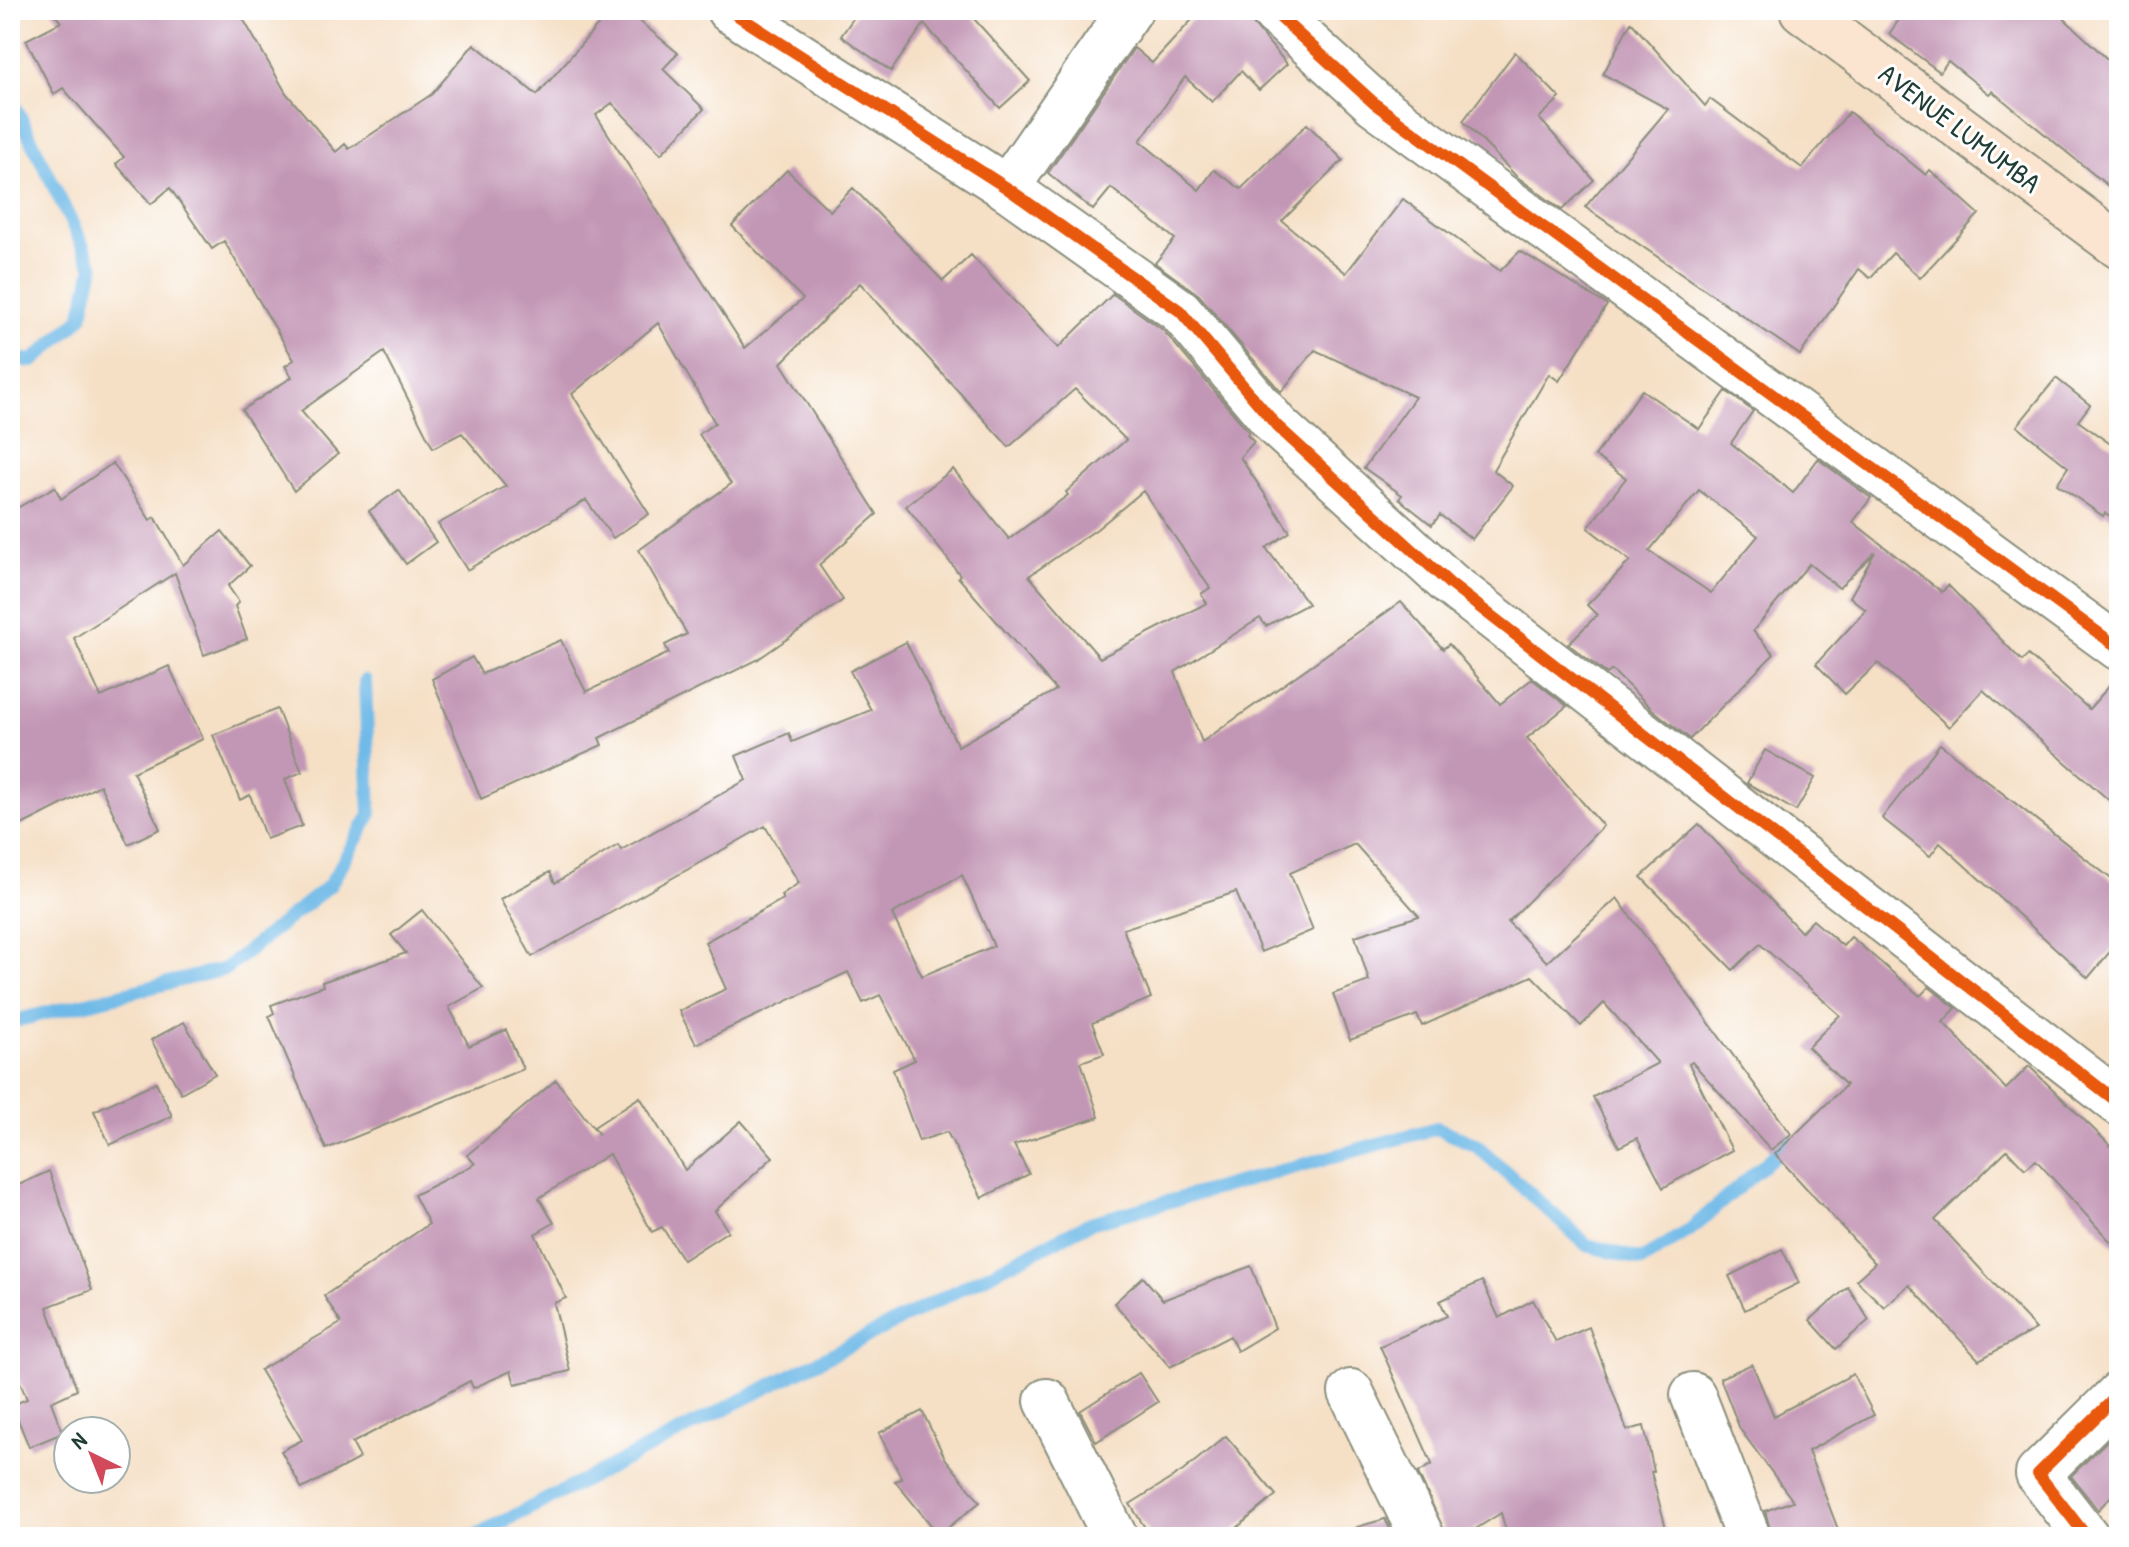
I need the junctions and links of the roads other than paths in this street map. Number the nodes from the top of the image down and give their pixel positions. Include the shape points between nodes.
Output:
1 (729, 10) edge
2 (1130, 10) edge
3 (1272, 10) edge
4 (1802, 10) edge
5 (1007, 188) junction
6 (2119, 246) edge
7 (2119, 648) edge
8 (2119, 1103) edge
9 (1351, 1392) dead end
10 (2119, 1394) edge
11 (1693, 1395) dead end
12 (1047, 1401) dead end
13 (2084, 1536) edge
14 (1115, 1537) edge
15 (1422, 1537) edge
16 (1748, 1537) edge

1 - 5 street
2 - 5 street
3 - 7 street via 1375,104
4 - 6 main road, AVENUE LUMUMBA
5 - 8 street via 1180,311 1277,426 1450,584
9 - 15 street
10 - 13 street via 2038,1474
11 - 16 street
12 - 14 street

